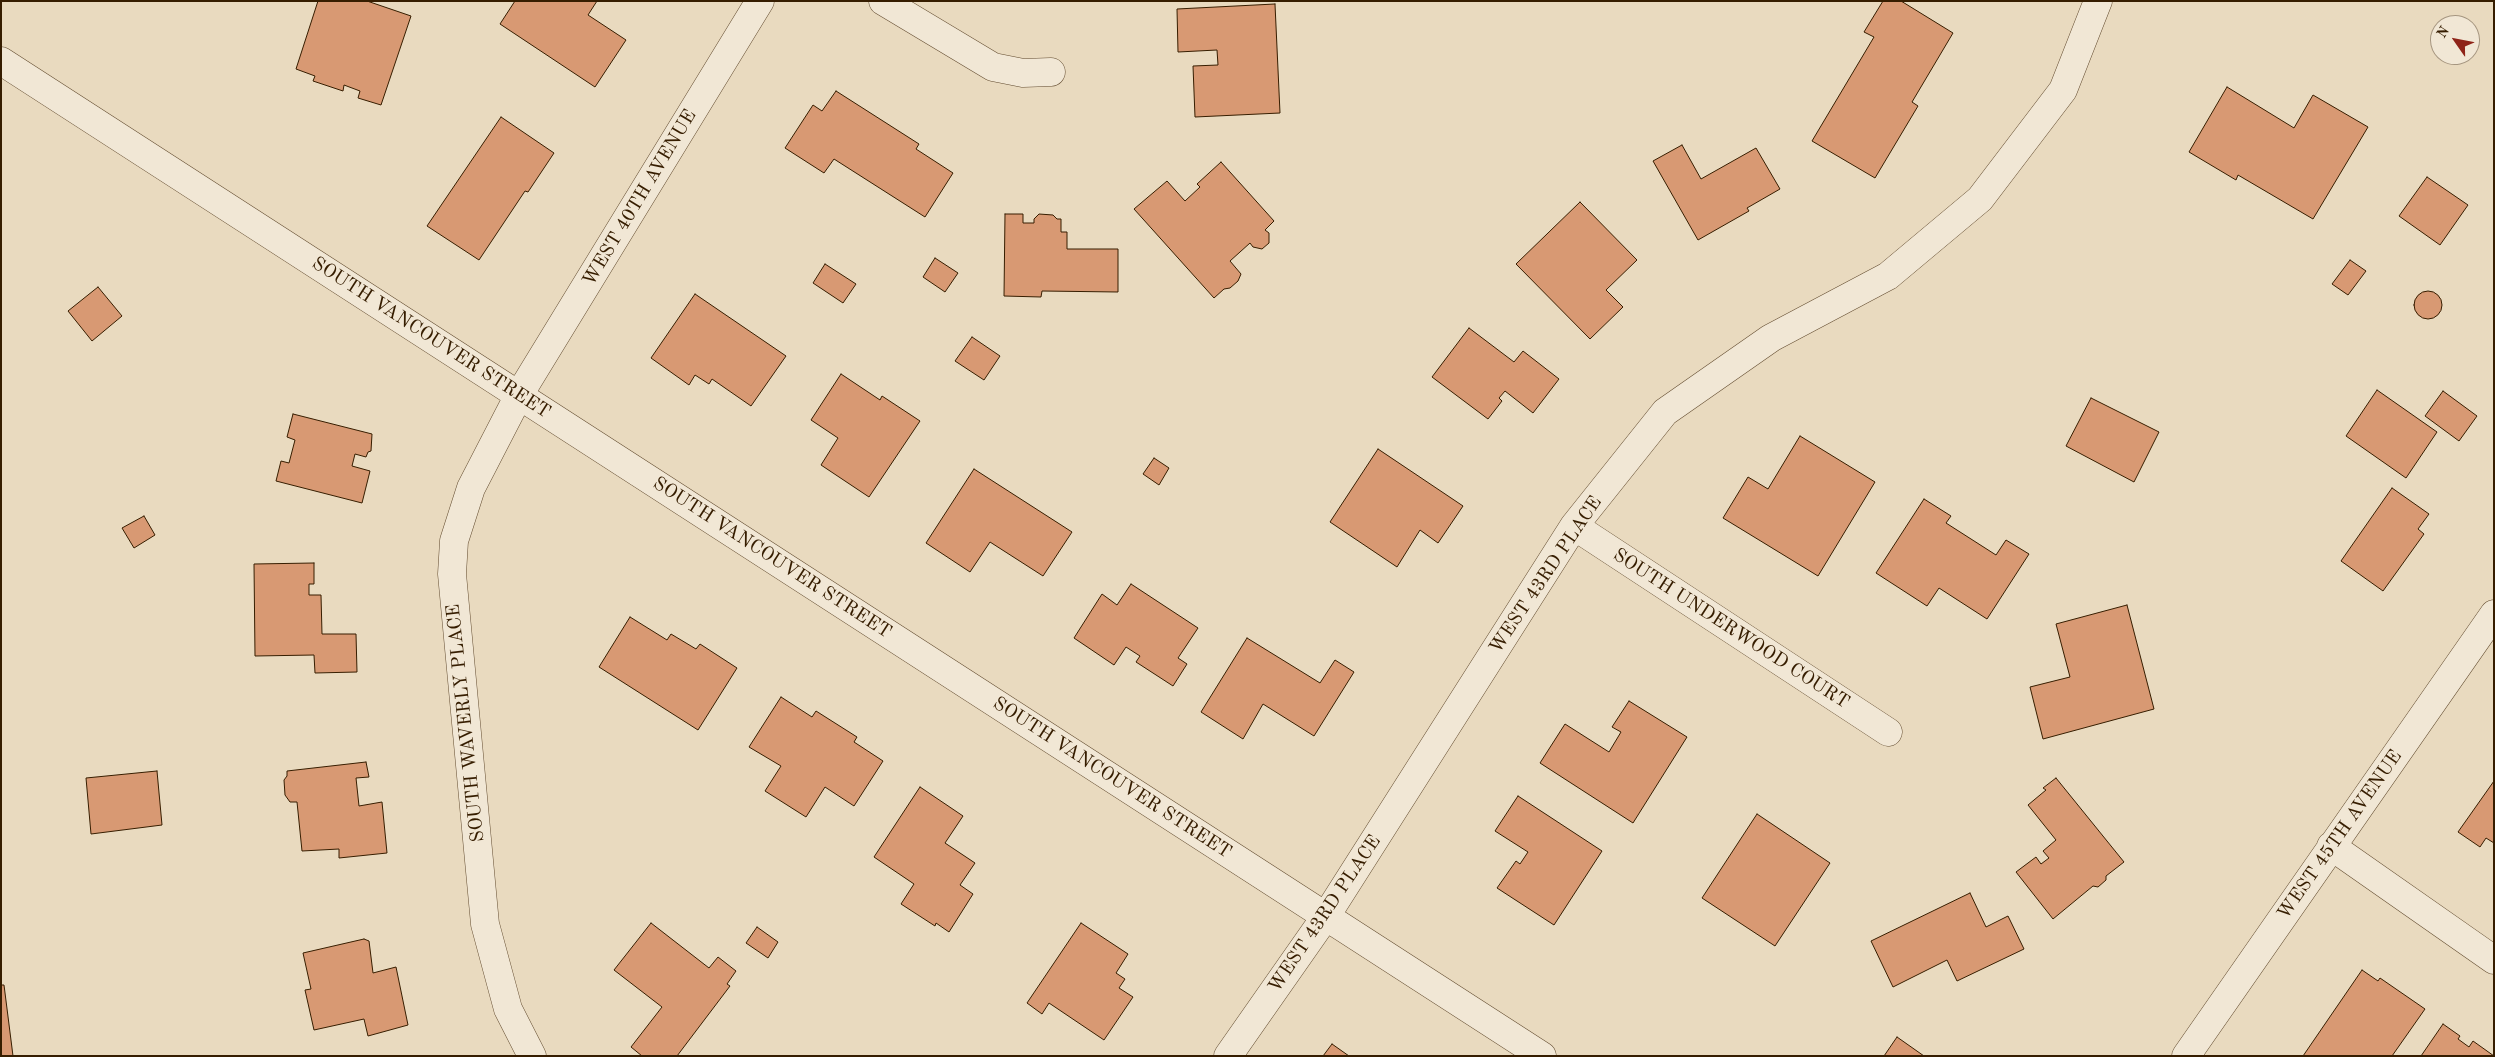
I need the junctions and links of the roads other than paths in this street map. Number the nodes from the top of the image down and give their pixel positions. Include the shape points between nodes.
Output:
1 (760, 1) edge
2 (883, 1) edge
3 (2098, 1) edge
4 (1, 60) edge
5 (1051, 72) dead end
6 (519, 395) junction
7 (1574, 526) junction
8 (2494, 614) edge
9 (1888, 732) dead end
10 (2332, 846) junction
11 (1326, 916) junction
12 (2494, 960) edge
13 (532, 1056) edge
14 (1228, 1056) edge
15 (1542, 1056) edge
16 (2186, 1056) edge

1 - 6 street, WEST 40TH AVENUE
2 - 5 street via 993,67 1022,73
3 - 7 street, WEST 43RD PLACE via 2063,90 1980,199 1888,276 1771,338 1665,412
4 - 6 street, SOUTH VANCOUVER STREET
6 - 11 street, SOUTH VANCOUVER STREET
6 - 13 street, SOUTH WAVERLY PLACE via 471,488 454,541 452,574 485,924 508,1008
7 - 9 street, SOUTH UNDERWOOD COURT
7 - 11 street, WEST 43RD PLACE
8 - 10 street, WEST 45TH AVENUE
10 - 12 street
10 - 16 street, WEST 45TH AVENUE
11 - 14 street, WEST 43RD PLACE
11 - 15 street, SOUTH VANCOUVER STREET

